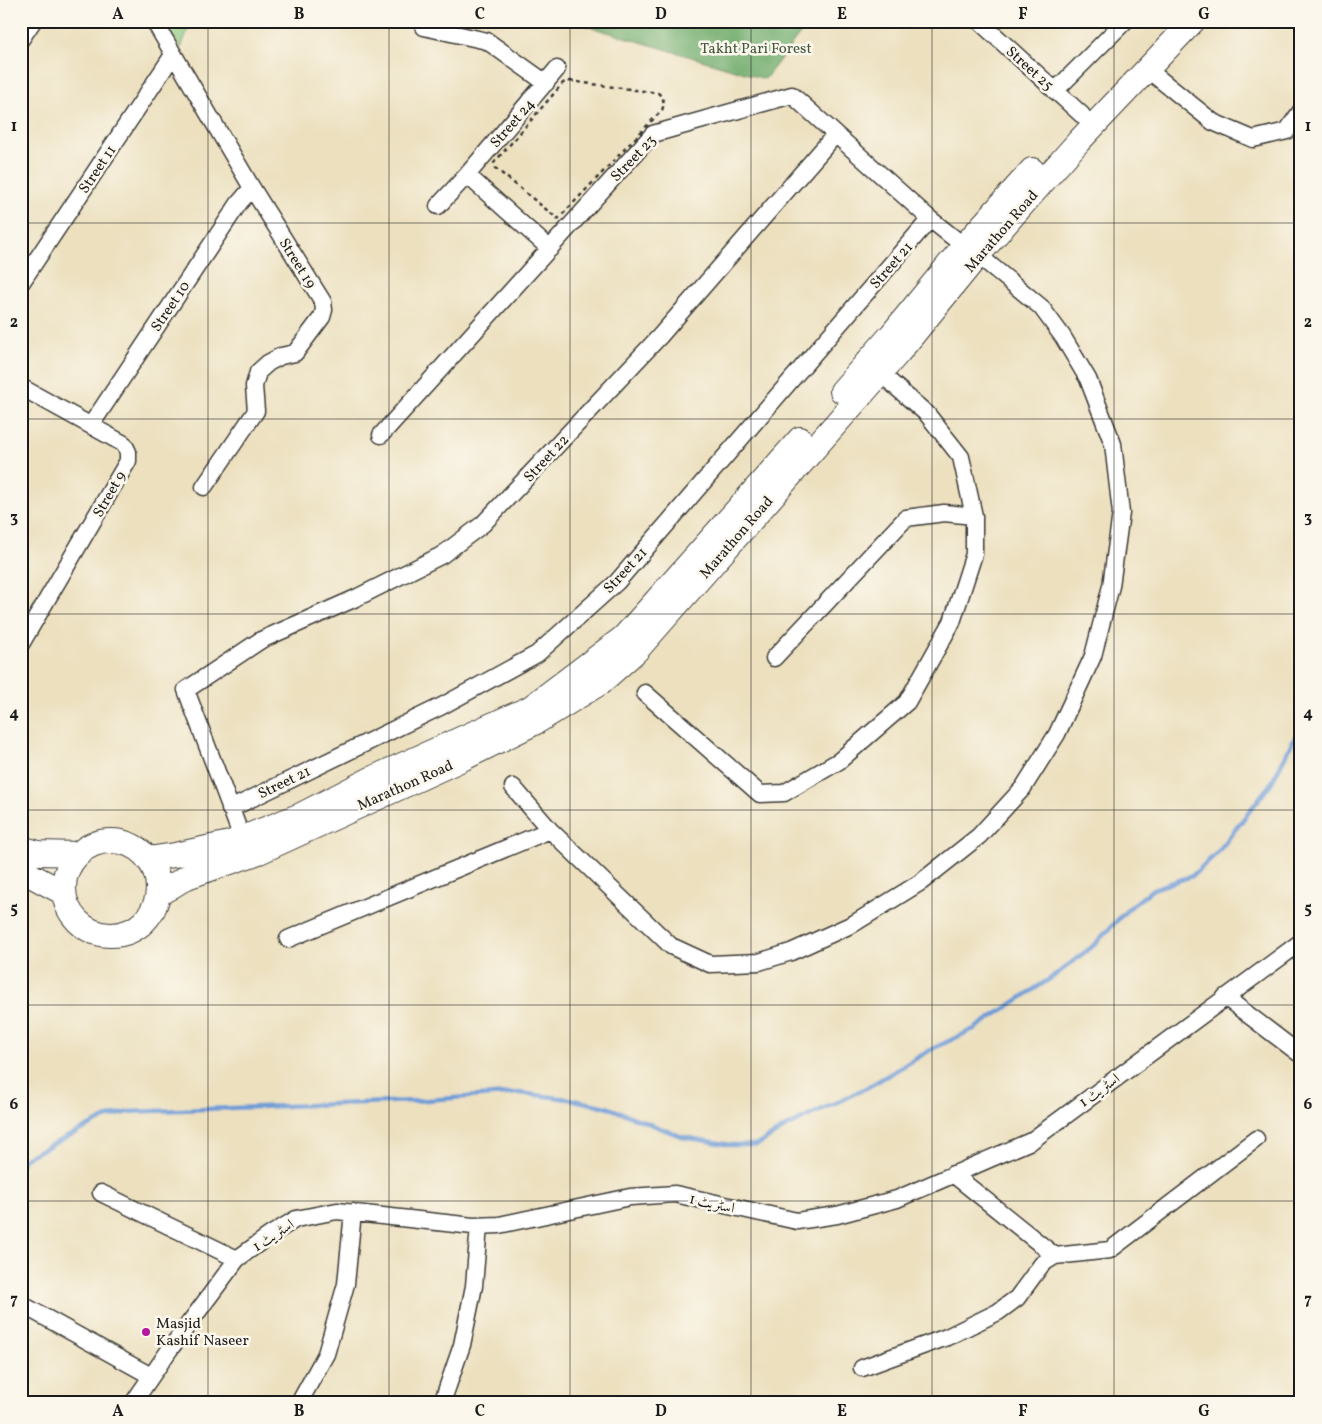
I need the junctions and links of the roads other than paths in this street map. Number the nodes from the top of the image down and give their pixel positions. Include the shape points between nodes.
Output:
1 (33, 21) edge
2 (154, 21) edge
3 (979, 21) edge
4 (1125, 21) edge
5 (1171, 21) edge
6 (1193, 21) edge
7 (424, 27) dead end
8 (21, 40) edge
9 (173, 55) junction
10 (1147, 69) junction
11 (557, 70) dead end
12 (546, 83) junction
13 (1055, 91) junction
14 (1301, 111) edge
15 (1082, 116) junction
16 (835, 135) junction
17 (467, 175) junction
18 (252, 188) junction
19 (438, 206) dead end
20 (930, 219) junction
21 (550, 249) junction
22 (971, 250) junction
23 (21, 283) edge
24 (880, 373) junction
25 (21, 387) edge
26 (91, 425) junction
27 (382, 434) dead end
28 (204, 487) dead end
29 (974, 516) junction
30 (21, 644) edge
31 (774, 658) dead end
32 (645, 693) dead end
33 (513, 787) dead end
34 (230, 809) junction
35 (550, 830) junction
36 (242, 838) junction
37 (21, 848) edge
38 (79, 854) junction
39 (148, 859) junction
40 (21, 870) edge
41 (64, 893) junction
42 (158, 894) junction
43 (288, 939) dead end
44 (1301, 942) edge
45 (1225, 997) junction
46 (1301, 1055) edge
47 (1256, 1139) dead end
48 (953, 1174) junction
49 (101, 1193) dead end
50 (353, 1212) junction
51 (478, 1226) junction
52 (1055, 1256) junction
53 (237, 1259) junction
54 (21, 1304) edge
55 (862, 1368) dead end
56 (151, 1376) junction
57 (133, 1403) edge
58 (299, 1403) edge
59 (442, 1403) edge

1 - 8 street
2 - 9 street, Street 19
3 - 13 street, Street 25
4 - 13 street
5 - 15 main road, Marathon Road
6 - 10 main road, Marathon Road
7 - 12 street via 487,41
9 - 18 street, Street 19
9 - 23 street, Street 11
10 - 14 street via 1213,122 1253,139 1287,131
10 - 22 main road, Marathon Road
11 - 12 street, Street 24
12 - 17 street, Street 24
13 - 15 street, Street 25
15 - 22 main road, Marathon Road
16 - 20 street, Street 23
16 - 21 street, Street 23 via 792,95 653,134
16 - 34 street, Street 22 via 660,336 483,524 442,555 261,640 186,690
17 - 19 street, Street 24
17 - 21 street
18 - 26 street, Street 10
18 - 28 street, Street 19 via 323,302 324,310 295,353 281,356 258,372 254,386 256,411
20 - 22 street, Street 23
20 - 34 street, Street 21 via 617,582 537,654 442,706
21 - 27 street, Street 23
22 - 24 main road, Marathon Road
22 - 35 street, Street 23 via 1041,307 1088,379 1113,444 1121,513 1111,586 1094,656 1057,734 1023,788 979,836 920,882 853,924 791,952 758,962 710,964 672,946
22 - 36 main road, Marathon Road via 892,334 624,637 530,708 373,778 301,815
24 - 29 street via 927,414 961,458
24 - 42 main road, Marathon Road via 636,651 600,683 538,721 464,758 259,852 187,877
25 - 26 street, Street 9
26 - 30 street, Street 9 via 124,444 128,461
29 - 31 street via 944,513 906,518
29 - 32 street via 974,554 952,622 907,702 839,761 784,793 760,794
33 - 35 street, Street 23
34 - 36 street
35 - 43 street
36 - 39 main road, Marathon Road
37 - 38 main road via 38,853
38 - 39 main road via 98,842 115,840 130,844
38 - 41 main road via 65,876
39 - 42 main road via 158,878
40 - 41 main road
41 - 42 main road via 68,908 78,922 90,931 105,935 120,935 134,930 154,908
44 - 45 street, اسٹریٹ 1
45 - 46 street
45 - 48 street, اسٹریٹ 1 via 1030,1141
47 - 52 street via 1110,1250
48 - 51 street, اسٹریٹ 1 via 897,1199 836,1215 797,1221 675,1194 630,1197 499,1225
48 - 52 street
49 - 53 street
50 - 51 street, اسٹریٹ 1
50 - 53 street, اسٹریٹ 1 via 337,1211 296,1219
50 - 58 street via 346,1284 326,1354
51 - 59 street via 474,1286 464,1336
52 - 55 street via 1042,1264 1017,1298 998,1312 947,1337
53 - 56 street, اسٹریٹ 1
54 - 56 street
56 - 57 street, اسٹریٹ 1

